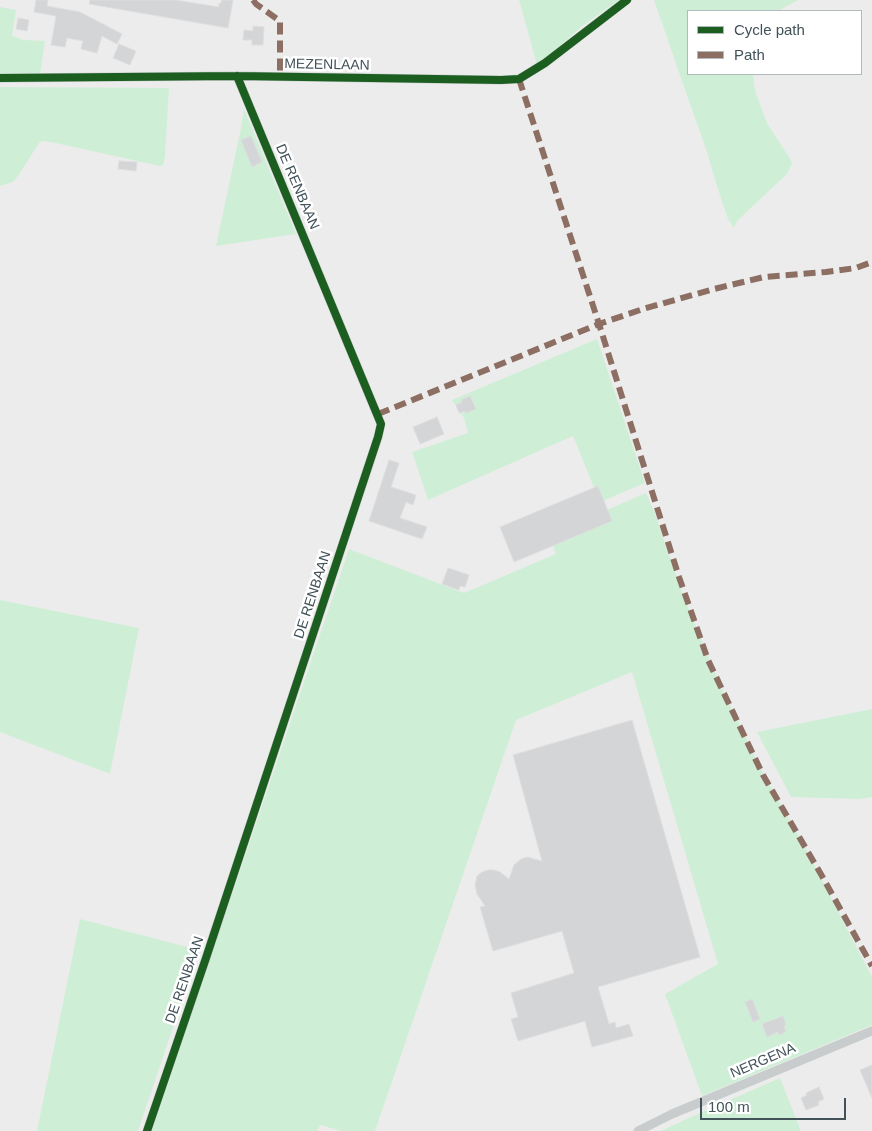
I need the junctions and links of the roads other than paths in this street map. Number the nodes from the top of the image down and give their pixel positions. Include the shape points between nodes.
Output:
1 (627, 0) edge
2 (237, 76) junction
3 (0, 78) edge
4 (872, 1031) edge
5 (147, 1131) edge
6 (638, 1131) edge

1 - 2 street, MEZENLAAN via 519,79
2 - 3 street, MEZENLAAN
2 - 5 street, DE RENBAAN via 381,424
4 - 6 street, NERGENA

